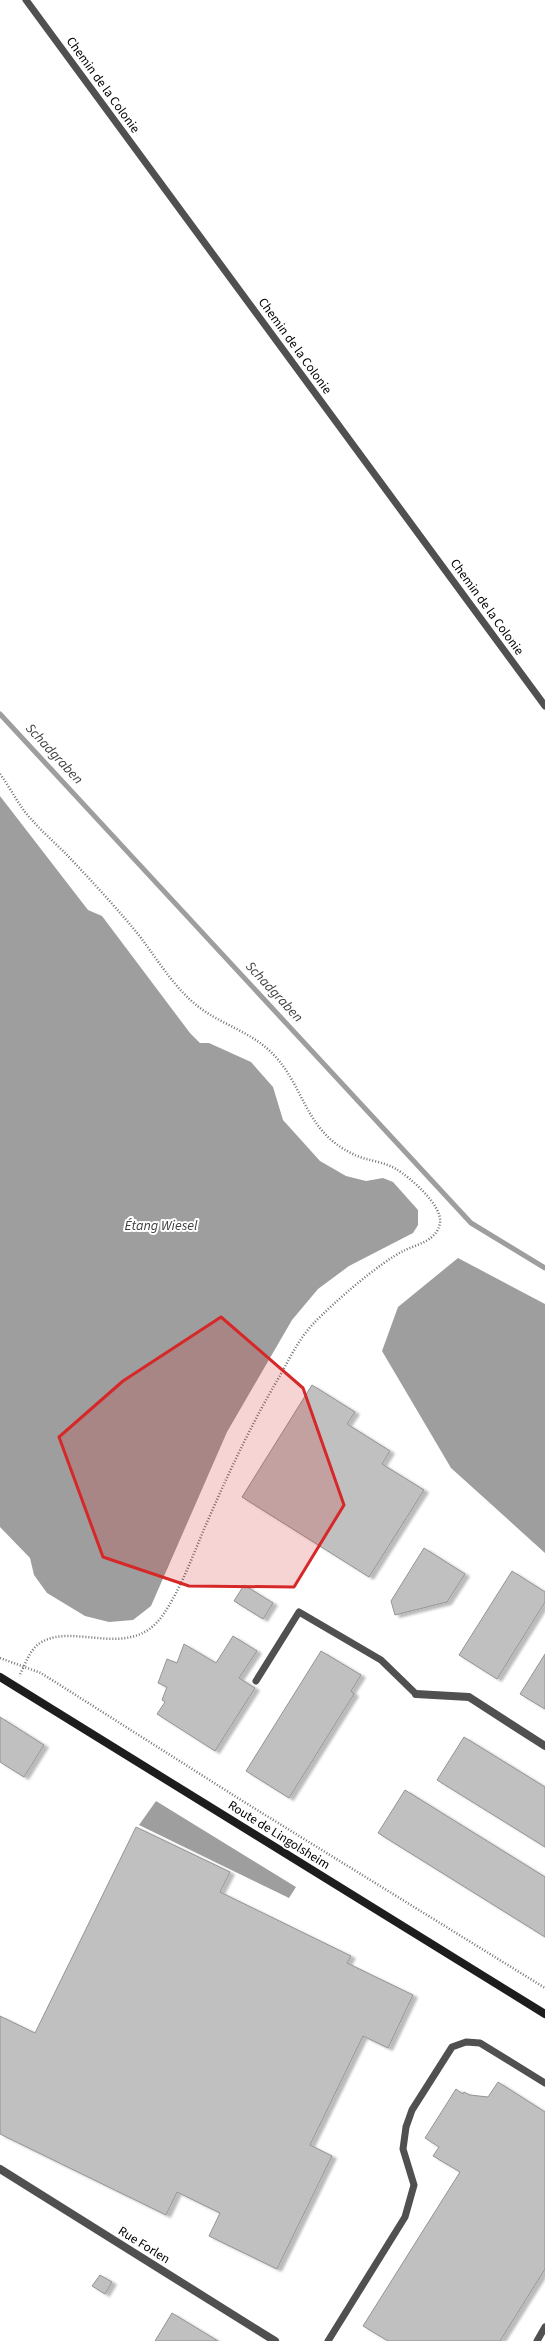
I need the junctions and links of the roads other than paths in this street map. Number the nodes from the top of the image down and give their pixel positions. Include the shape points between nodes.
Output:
1 (26, 0) edge
2 (545, 706) edge
3 (0, 1677) edge
4 (256, 1681) dead end
5 (416, 1694) joint
6 (545, 1746) edge
7 (545, 2014) edge
8 (545, 2083) edge
9 (0, 2169) edge
10 (545, 2327) edge
11 (275, 2341) edge
12 (328, 2341) edge
13 (536, 2341) edge

1 - 2 lane, Chemin de la Colonie
3 - 7 main road, Route de Lingolsheim
4 - 5 lane via 299,1612 381,1660
5 - 6 street via 469,1697
8 - 12 lane via 480,2043 466,2042 452,2047 412,2110 406,2127 403,2149 414,2185 405,2216
9 - 11 street, Rue Forlen
10 - 13 lane

